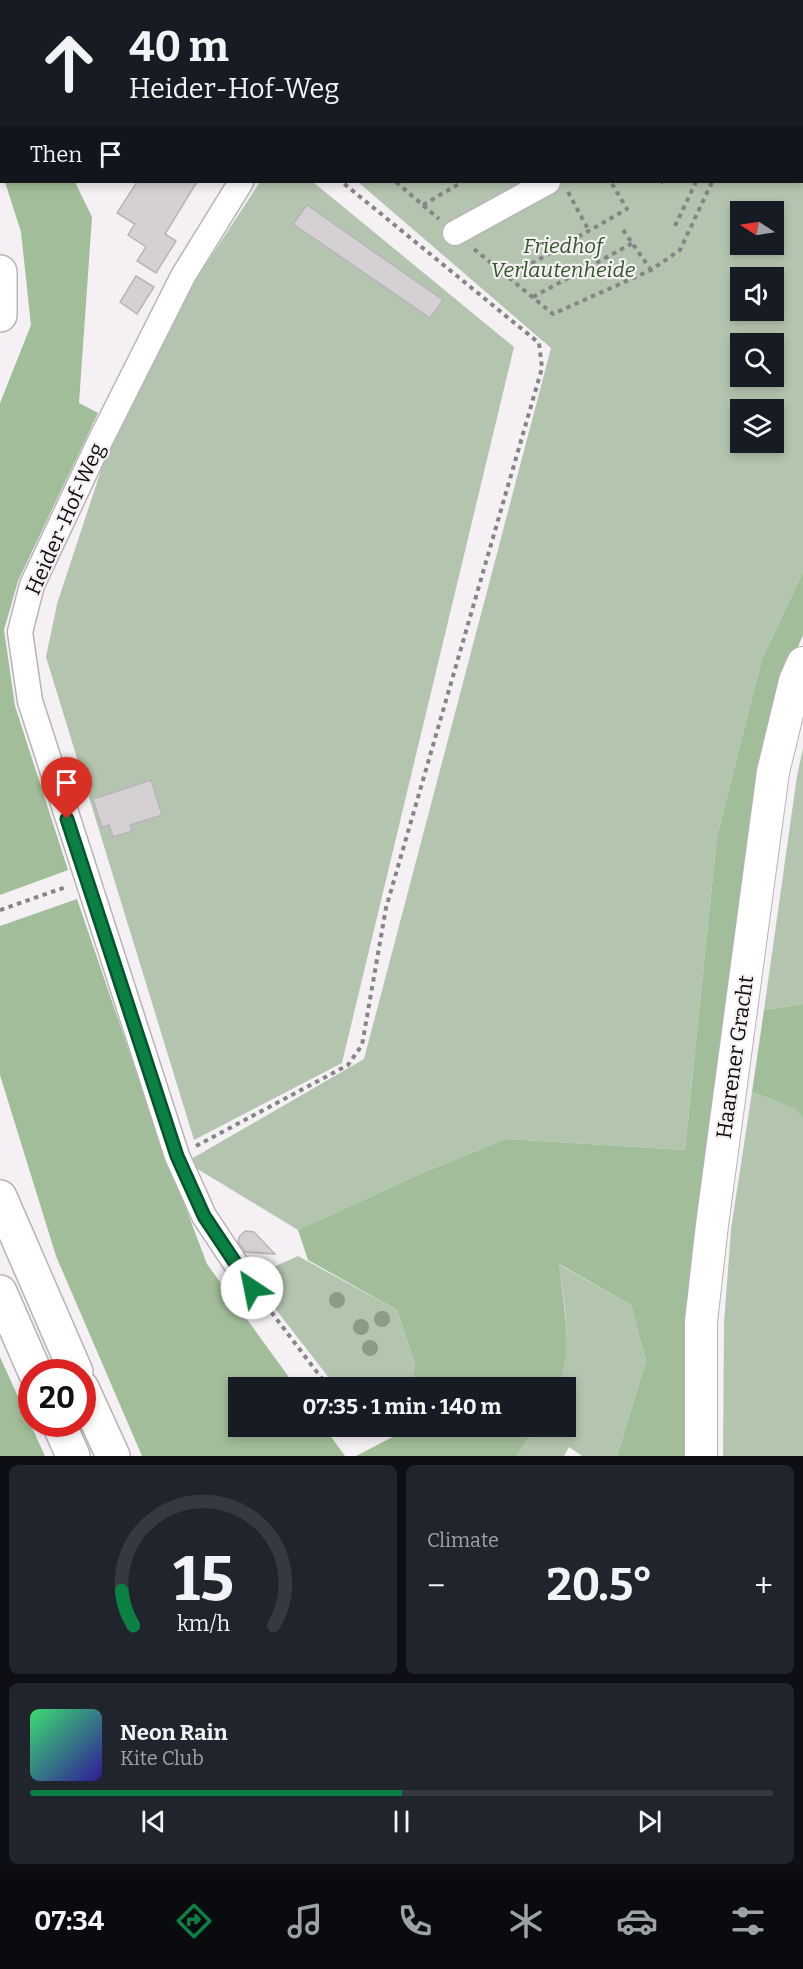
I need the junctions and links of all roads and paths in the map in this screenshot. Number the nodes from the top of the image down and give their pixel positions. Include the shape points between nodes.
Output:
1 (241, 183) edge
2 (343, 183) edge
3 (397, 183) edge
4 (460, 183) edge
5 (546, 183) edge
6 (564, 183) edge
7 (612, 183) edge
8 (696, 183) edge
9 (712, 183) edge
10 (423, 206) junction
11 (675, 226) dead end
12 (623, 230) dead end
13 (589, 231) junction
14 (455, 233) junction
15 (633, 243) junction
16 (651, 270) junction
17 (0, 272) edge
18 (508, 277) junction
19 (532, 297) junction
20 (0, 315) edge
21 (803, 663) edge
22 (73, 884) dead end
23 (0, 910) edge
24 (177, 1156) junction
25 (0, 1197) edge
26 (252, 1288) joint
27 (0, 1292) edge
28 (29, 1359) edge
29 (70, 1359) edge
30 (321, 1377) edge
31 (96, 1419) edge
32 (65, 1437) edge
33 (73, 1456) edge
34 (113, 1456) edge
35 (701, 1456) edge

1 - 24 street, Heider-Hof-Weg via 183,276 98,445 32,585 20,632 30,701
2 - 24 path via 539,343 542,368 386,908 362,1046 348,1065
3 - 10 path
4 - 10 path
5 - 14 street
6 - 13 path
7 - 13 path via 627,209
8 - 11 path
9 - 16 path via 680,250
10 - 14 path
12 - 15 path
13 - 18 path
14 - 18 path
15 - 16 path
15 - 19 path
16 - 19 path via 553,314
17 - 20 highway
18 - 19 path
21 - 35 main road, Haarener Gracht via 773,772 712,1225 701,1322
22 - 23 path
24 - 26 street, Heider-Hof-Weg via 204,1216
25 - 29 highway
26 - 30 path
27 - 28 highway
31 - 34 highway
32 - 33 highway

